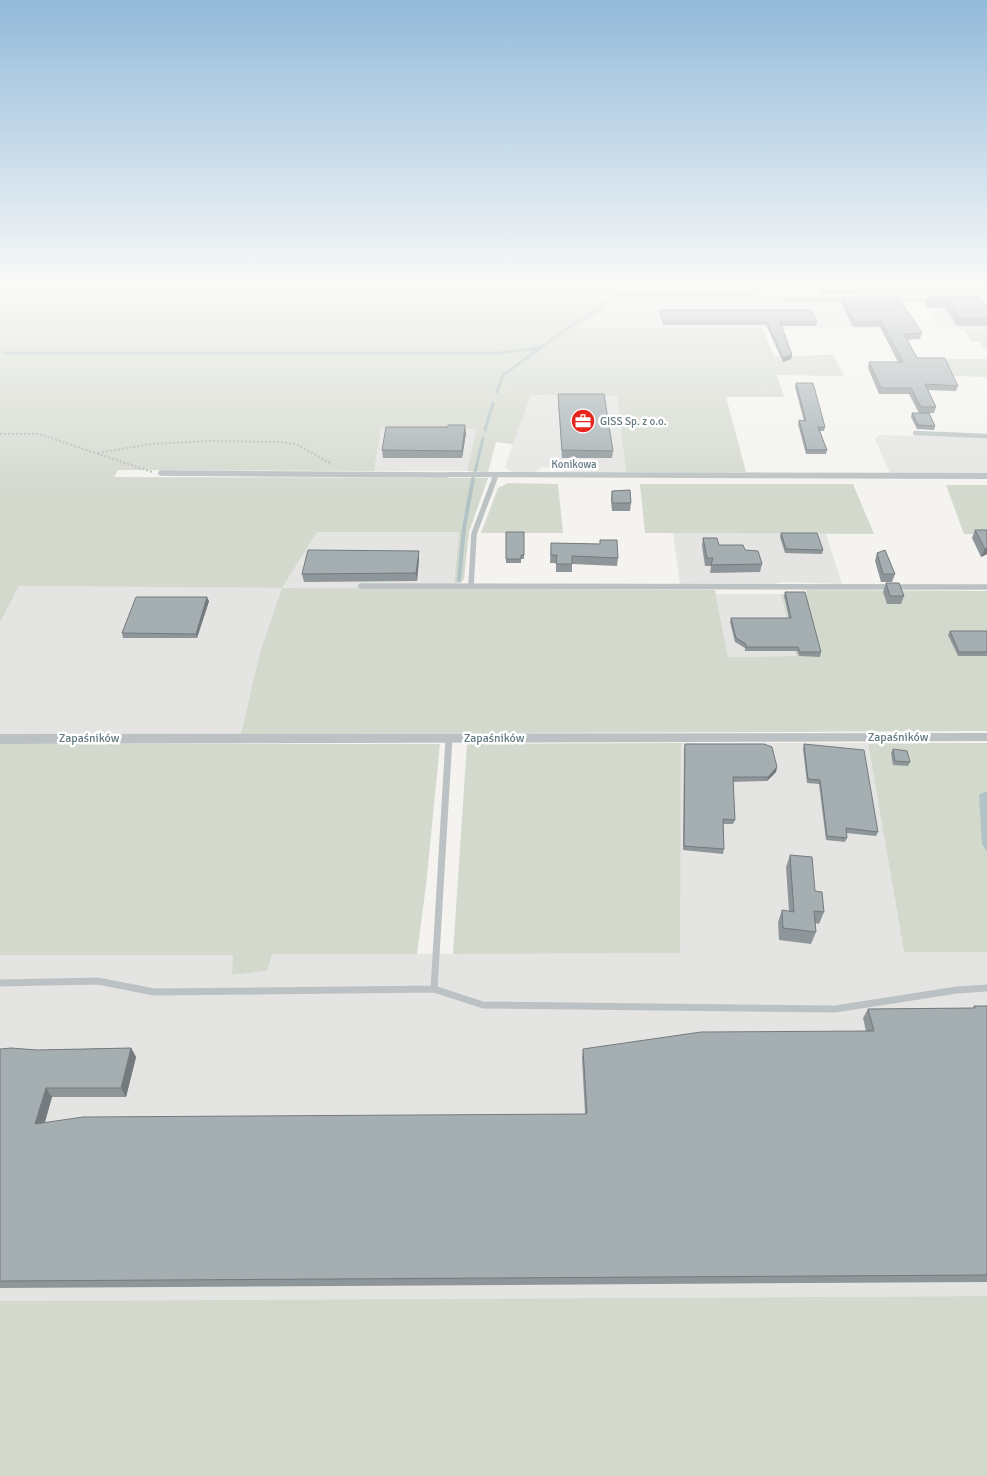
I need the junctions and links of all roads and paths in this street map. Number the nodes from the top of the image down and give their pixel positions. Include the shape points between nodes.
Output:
1 (915, 433) dead end
2 (0, 434) edge
3 (987, 436) edge
4 (98, 452) junction
5 (161, 473) joint
6 (348, 474) junction
7 (496, 475) junction
8 (446, 476) joint
9 (987, 476) edge
10 (361, 586) dead end
11 (470, 586) junction
12 (987, 587) edge
13 (987, 737) edge
14 (449, 738) junction
15 (0, 739) edge
16 (0, 983) edge
17 (987, 988) edge
18 (434, 989) junction

1 - 3 lane
2 - 4 path via 38,434
4 - 5 path via 138,468
4 - 6 path via 181,442 282,442 296,444
5 - 6 lane, Konikowa
6 - 8 lane, Konikowa
7 - 8 street, Konikowa
7 - 9 street, Konikowa
7 - 11 lane via 474,534
10 - 11 lane
11 - 12 lane
13 - 14 street, Zapaśników
14 - 15 street, Zapaśników
14 - 18 lane
16 - 18 lane via 98,981 154,992
17 - 18 lane via 835,1009 483,1005

